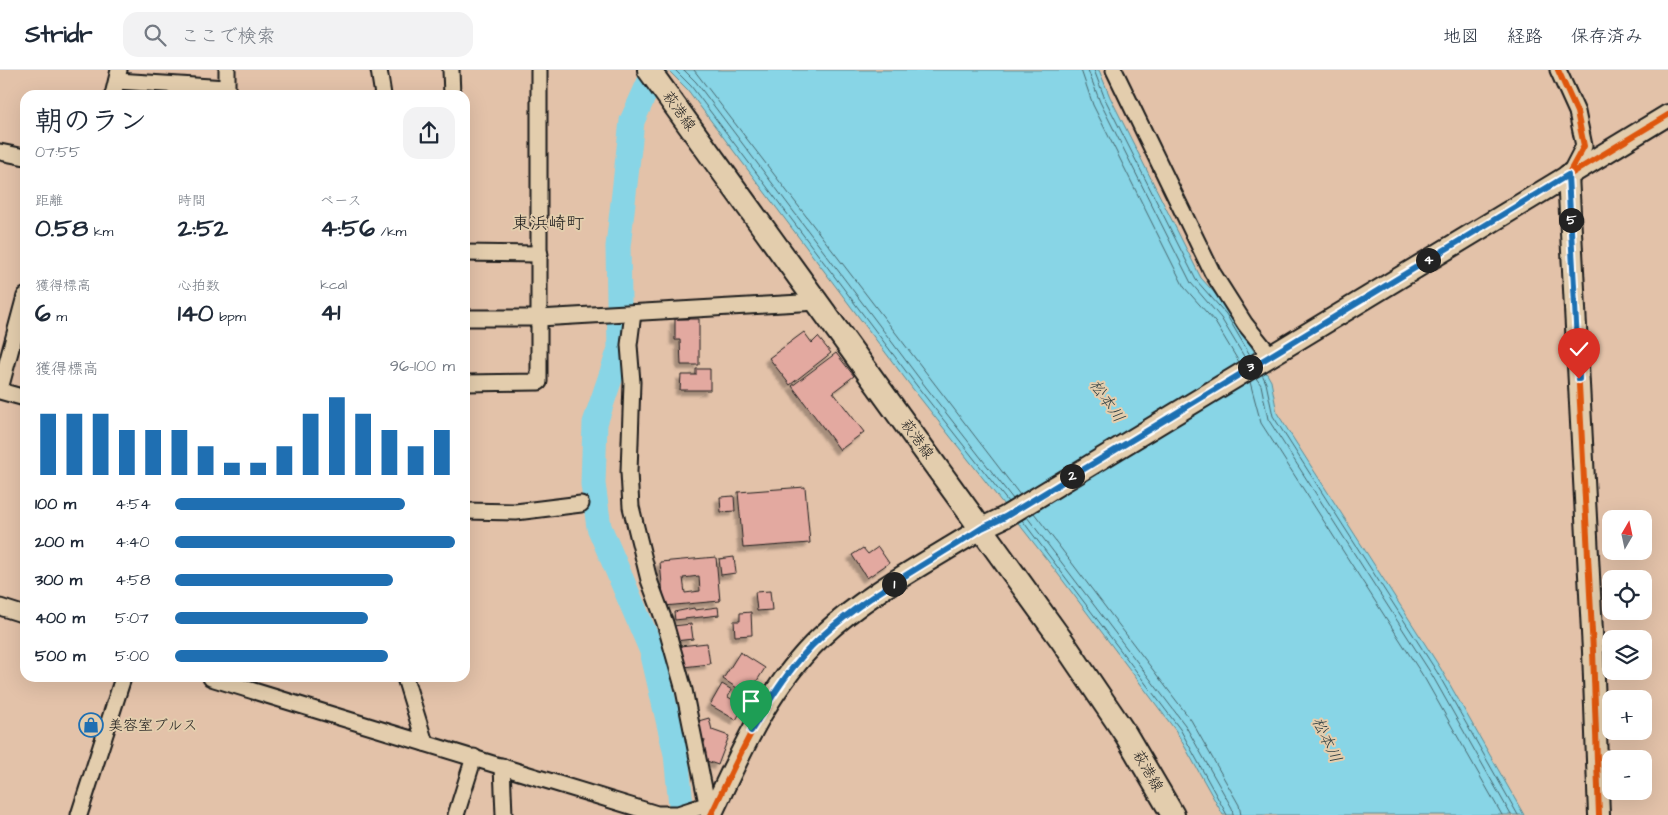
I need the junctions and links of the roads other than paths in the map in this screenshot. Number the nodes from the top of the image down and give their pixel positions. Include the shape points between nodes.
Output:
1 (226, 70) edge
2 (379, 70) edge
3 (451, 70) edge
4 (539, 70) edge
5 (649, 70) edge
6 (1114, 70) edge
7 (1558, 70) edge
8 (116, 82) edge
9 (204, 90) edge
10 (226, 90) edge
11 (383, 90) edge
12 (452, 90) edge
13 (1668, 115) edge
14 (0, 152) edge
15 (20, 156) edge
16 (1568, 175) junction
17 (470, 253) edge
18 (540, 254) junction
19 (818, 302) junction
20 (630, 313) junction
21 (20, 315) edge
22 (470, 318) edge
23 (539, 318) junction
24 (1266, 357) junction
25 (470, 383) edge
26 (0, 390) edge
27 (20, 396) edge
28 (581, 504) dead end
29 (470, 511) edge
30 (982, 528) junction
31 (0, 607) edge
32 (20, 613) edge
33 (122, 682) edge
34 (224, 682) edge
35 (406, 682) edge
36 (425, 742) junction
37 (474, 757) junction
38 (502, 766) junction
39 (709, 812) edge
40 (79, 815) edge
41 (456, 815) edge
42 (504, 815) edge
43 (1173, 815) edge
44 (1599, 815) edge

1 - 10 street
2 - 11 street
3 - 12 street
4 - 18 street
5 - 19 main road, 萩港線
6 - 24 street via 1212,272
7 - 16 street via 1577,112 1584,146
8 - 9 street
13 - 16 street
14 - 15 street
16 - 24 street
16 - 44 street
17 - 18 street
18 - 23 street
19 - 20 street
19 - 30 main road, 萩港線
20 - 23 street
20 - 39 street via 629,472 632,507 649,580 684,690
21 - 26 street
22 - 23 street
23 - 25 street via 539,382
24 - 30 street
26 - 27 street
28 - 29 street via 516,512
30 - 39 street via 851,612 820,638 794,666 751,731
30 - 43 main road, 萩港線 via 1126,735
31 - 32 street
33 - 40 street
34 - 36 street
35 - 36 street
36 - 37 street
37 - 38 street
37 - 41 street
38 - 39 street via 657,814
38 - 42 street

